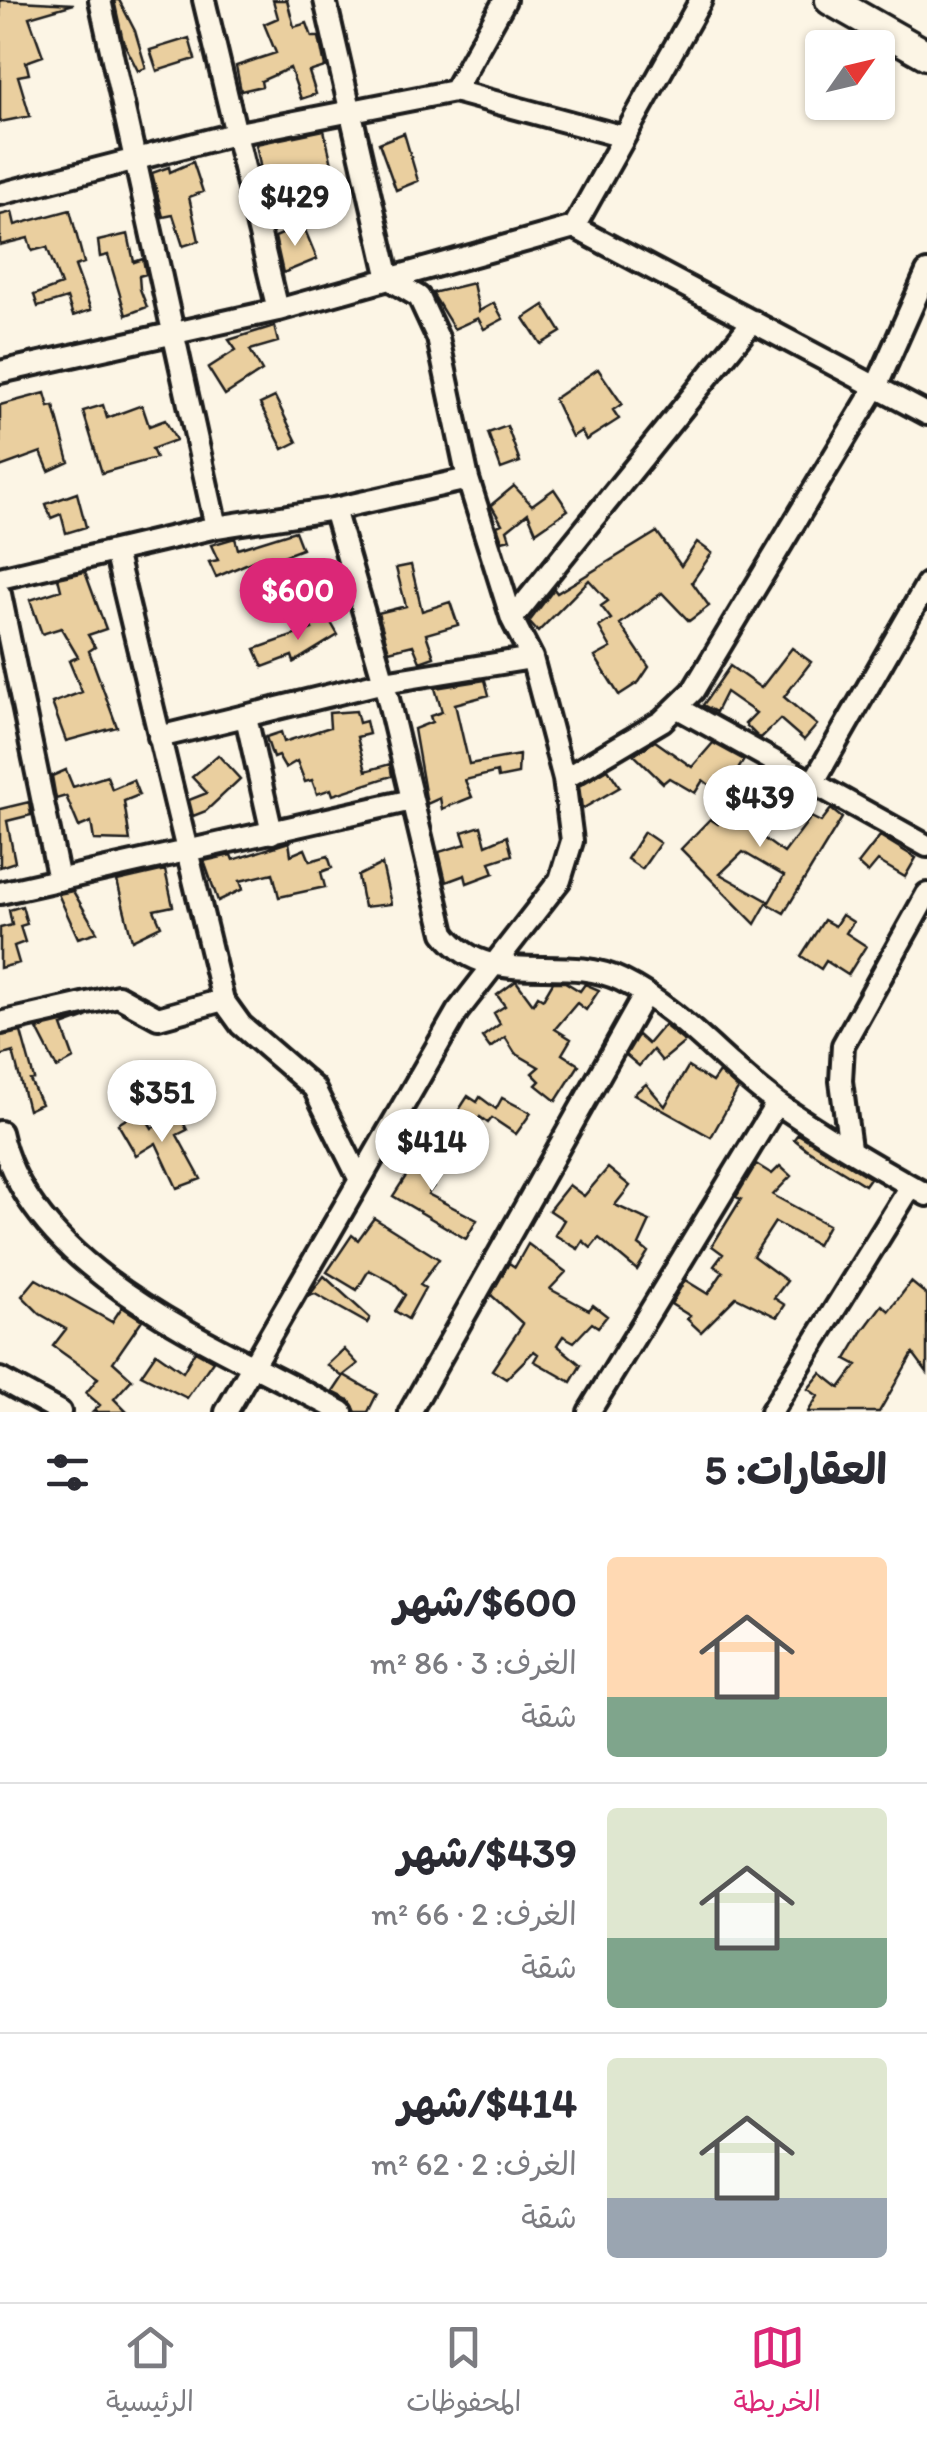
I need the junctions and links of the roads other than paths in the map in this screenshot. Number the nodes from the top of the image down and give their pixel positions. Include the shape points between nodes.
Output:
1 (100, 0) edge
2 (204, 0) edge
3 (325, 0) edge
4 (505, 0) edge
5 (701, 0) edge
6 (830, 0) edge
7 (927, 55) edge
8 (454, 92) junction
9 (350, 112) junction
10 (234, 134) junction
11 (624, 137) junction
12 (137, 161) junction
13 (0, 194) edge
14 (574, 227) junction
15 (927, 272) edge
16 (389, 280) junction
17 (278, 310) junction
18 (753, 321) junction
19 (171, 334) junction
20 (0, 372) edge
21 (876, 385) junction
22 (927, 414) edge
23 (468, 478) junction
24 (334, 509) junction
25 (216, 528) junction
26 (115, 551) junction
27 (0, 578) edge
28 (927, 584) edge
29 (0, 594) edge
30 (512, 619) junction
31 (532, 658) junction
32 (384, 682) junction
33 (678, 708) junction
34 (246, 716) junction
35 (159, 737) junction
36 (564, 779) junction
37 (813, 783) junction
38 (412, 800) junction
39 (272, 833) junction
40 (927, 846) edge
41 (187, 853) junction
42 (59, 880) junction
43 (0, 893) edge
44 (927, 894) edge
45 (493, 967) junction
46 (645, 994) junction
47 (223, 1000) junction
48 (0, 1024) edge
49 (776, 1102) junction
50 (1, 1143) edge
51 (850, 1148) junction
52 (359, 1178) junction
53 (919, 1191) edge
54 (254, 1363) junction
55 (0, 1379) edge
56 (60, 1412) edge
57 (226, 1412) edge
58 (342, 1412) edge
59 (410, 1412) edge
60 (590, 1412) edge
61 (771, 1412) edge

1 - 12 street
2 - 10 street
3 - 9 street
4 - 8 street
5 - 11 street
6 - 7 street
8 - 9 street
8 - 11 street
9 - 10 street
9 - 16 street
10 - 12 street
10 - 17 street
11 - 14 street
12 - 13 street
12 - 19 street
14 - 16 street
14 - 18 street
15 - 21 street
16 - 17 street
16 - 23 street via 419,298 430,315
17 - 19 street
18 - 21 street
18 - 30 street
19 - 20 street
19 - 25 street
21 - 22 street
21 - 33 street
23 - 24 street
23 - 30 street
24 - 25 street
24 - 32 street
25 - 26 street
26 - 27 street
26 - 35 street
28 - 37 street
29 - 42 street
30 - 31 street
31 - 32 street
31 - 36 street
32 - 34 street
32 - 38 street
33 - 36 street
33 - 37 street
34 - 35 street
34 - 39 street
35 - 41 street
36 - 45 street via 569,860 537,914
37 - 40 street
38 - 39 street
38 - 45 street via 444,933 462,954
39 - 41 street
41 - 42 street
41 - 47 street
42 - 43 street
44 - 51 street via 843,1045 840,1081
45 - 46 street via 582,969
45 - 52 street via 457,1012
46 - 49 street
46 - 59 street
47 - 48 street via 158,1018 118,996
47 - 52 street via 314,1088
49 - 51 street
49 - 60 street
50 - 54 street via 35,1208 87,1268
51 - 53 street
52 - 54 street
53 - 61 street
54 - 57 street
54 - 58 street
55 - 56 street

